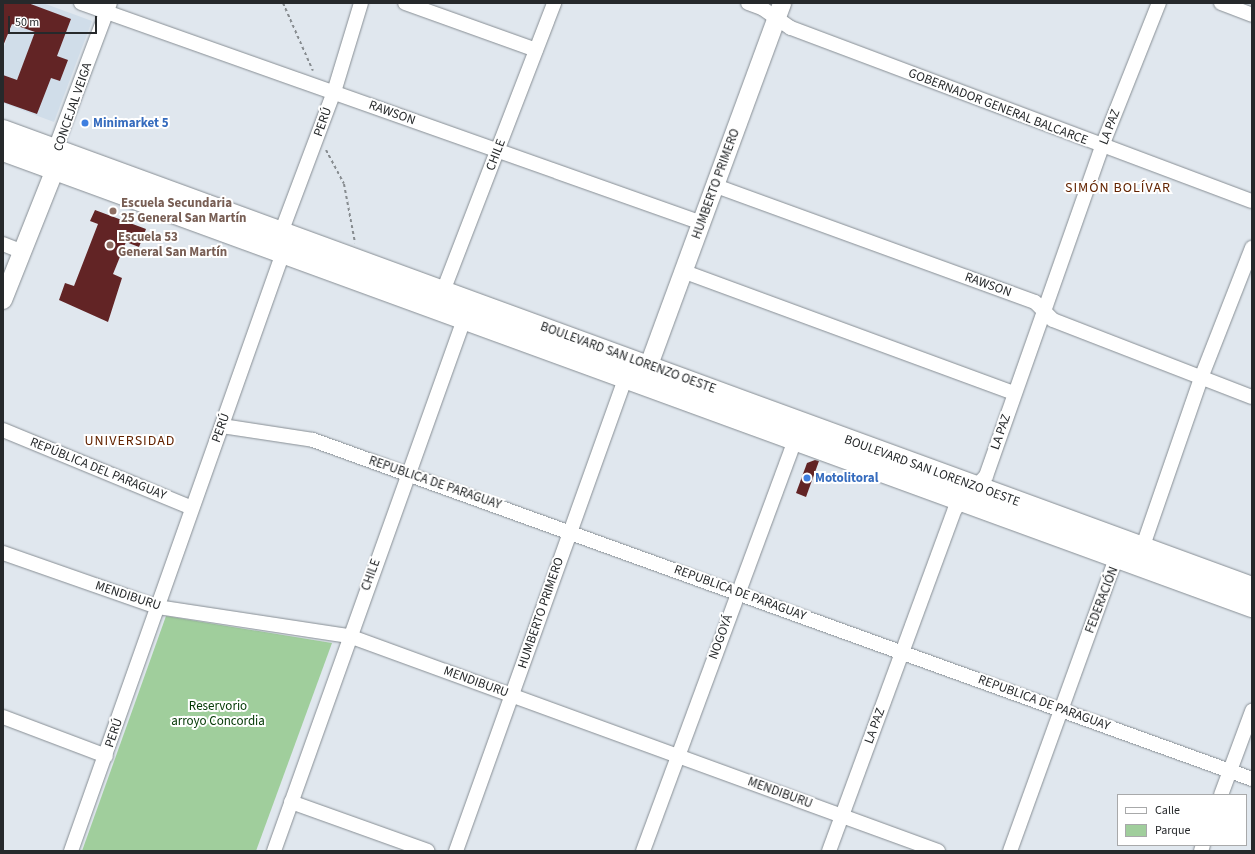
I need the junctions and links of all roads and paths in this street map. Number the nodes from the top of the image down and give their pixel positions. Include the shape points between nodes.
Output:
1 (81, 3) edge
2 (361, 3) edge
3 (405, 3) edge
4 (554, 3) edge
5 (748, 3) edge
6 (1159, 3) edge
7 (1221, 3) edge
8 (108, 8) edge
9 (779, 11) edge
10 (1252, 14) edge
11 (536, 50) junction
12 (334, 92) junction
13 (3, 130) edge
14 (1102, 146) junction
15 (3, 150) edge
16 (498, 151) junction
17 (55, 158) junction
18 (716, 186) junction
19 (1252, 201) edge
20 (702, 224) junction
21 (283, 240) junction
22 (3, 244) edge
23 (1252, 248) edge
24 (23, 252) junction
25 (685, 272) junction
26 (440, 298) junction
27 (3, 300) edge
28 (468, 308) junction
29 (1043, 310) junction
30 (649, 365) junction
31 (630, 378) junction
32 (1201, 378) junction
33 (1014, 394) junction
34 (1252, 397) edge
35 (222, 426) junction
36 (3, 430) edge
37 (797, 431) junction
38 (407, 473) junction
39 (967, 494) junction
40 (192, 508) junction
41 (570, 530) junction
42 (1140, 545) junction
43 (3, 553) edge
44 (1120, 558) junction
45 (1252, 588) edge
46 (737, 593) junction
47 (1252, 606) edge
48 (156, 607) junction
49 (348, 636) junction
50 (902, 652) junction
51 (512, 695) junction
52 (1061, 709) junction
53 (1252, 711) edge
54 (3, 717) edge
55 (106, 756) junction
56 (678, 756) junction
57 (1230, 771) junction
58 (1252, 779) edge
59 (1222, 794) edge
60 (292, 802) junction
61 (842, 816) junction
62 (71, 851) edge
63 (274, 851) edge
64 (428, 851) edge
65 (456, 851) edge
66 (643, 851) edge
67 (829, 851) edge
68 (938, 851) edge
69 (1010, 851) edge

1 - 8 street, RAWSON
2 - 12 street, PERÚ
3 - 11 street
4 - 11 street, CHILE
5 - 9 street, GOBERNADOR GENERAL BALCARCE
6 - 14 street, LA PAZ
7 - 10 street
8 - 12 street, RAWSON
8 - 17 street, CONCEJAL VEIGA
9 - 14 street, GOBERNADOR GENERAL BALCARCE via 791,28
9 - 18 street, HUMBERTO PRIMERO
11 - 16 street, CHILE
12 - 16 street, RAWSON
12 - 21 street, PERÚ
13 - 17 main road, BOULEVARD SAN LORENZO OESTE
14 - 19 street, GOBERNADOR GENERAL BALCARCE
14 - 29 street, LA PAZ
15 - 17 main road, BOULEVARD SAN LORENZO OESTE
16 - 20 street, RAWSON
16 - 26 street, CHILE
17 - 21 main road, BOULEVARD SAN LORENZO OESTE
17 - 24 street, CONCEJAL VEIGA
18 - 20 street, HUMBERTO PRIMERO
18 - 29 street, RAWSON via 1035,302
20 - 25 street, HUMBERTO PRIMERO
21 - 26 main road, BOULEVARD SAN LORENZO OESTE
21 - 35 street, PERÚ
22 - 24 street
23 - 32 street, FEDERACIÓN
24 - 27 street, CONCEJAL VEIGA
25 - 30 street, HUMBERTO PRIMERO
25 - 33 street
26 - 28 main road, BOULEVARD SAN LORENZO OESTE
28 - 30 main road, BOULEVARD SAN LORENZO OESTE
28 - 31 main road, BOULEVARD SAN LORENZO OESTE
28 - 38 street, CHILE
29 - 32 street, RAWSON via 1053,320
29 - 33 street, LA PAZ
30 - 31 street
30 - 37 main road, BOULEVARD SAN LORENZO OESTE
31 - 37 main road, BOULEVARD SAN LORENZO OESTE
31 - 41 street, HUMBERTO PRIMERO via 623,384
32 - 34 street, RAWSON
32 - 42 street, FEDERACIÓN via 1145,540
33 - 39 street, LA PAZ via 986,476
35 - 38 street, REPUBLICA DE PARAGUAY via 313,440
35 - 40 street, PERÚ
36 - 40 street, REPÚBLICA DEL PARAGUAY
37 - 39 main road, BOULEVARD SAN LORENZO OESTE
37 - 46 street, NOGOYÁ
38 - 41 street, REPUBLICA DE PARAGUAY
38 - 49 street, CHILE
39 - 42 main road, BOULEVARD SAN LORENZO OESTE
39 - 44 main road, BOULEVARD SAN LORENZO OESTE
39 - 50 street, LA PAZ
40 - 48 street, PERÚ
41 - 46 street, REPUBLICA DE PARAGUAY
41 - 51 street, HUMBERTO PRIMERO
42 - 44 street, FEDERACIÓN
42 - 45 main road, BOULEVARD SAN LORENZO OESTE
43 - 48 street, MENDIBURU
44 - 47 main road, BOULEVARD SAN LORENZO OESTE
44 - 52 street, FEDERACIÓN via 1114,564
46 - 50 street, REPUBLICA DE PARAGUAY
46 - 56 street, NOGOYÁ
48 - 49 street, MENDIBURU
48 - 55 street, PERÚ
49 - 51 street, MENDIBURU
49 - 60 street, CHILE
50 - 52 street, REPUBLICA DE PARAGUAY
50 - 61 street, LA PAZ
51 - 56 street, MENDIBURU
51 - 65 street, HUMBERTO PRIMERO
52 - 57 street, REPUBLICA DE PARAGUAY
52 - 69 street, FEDERACIÓN
53 - 57 street
54 - 55 street
55 - 62 street, PERÚ
56 - 61 street, MENDIBURU
56 - 66 street, NOGOYÁ
57 - 58 street, REPUBLICA DE PARAGUAY
57 - 59 street
60 - 63 street, CHILE
60 - 64 street
61 - 67 street, LA PAZ
61 - 68 street, MENDIBURU

